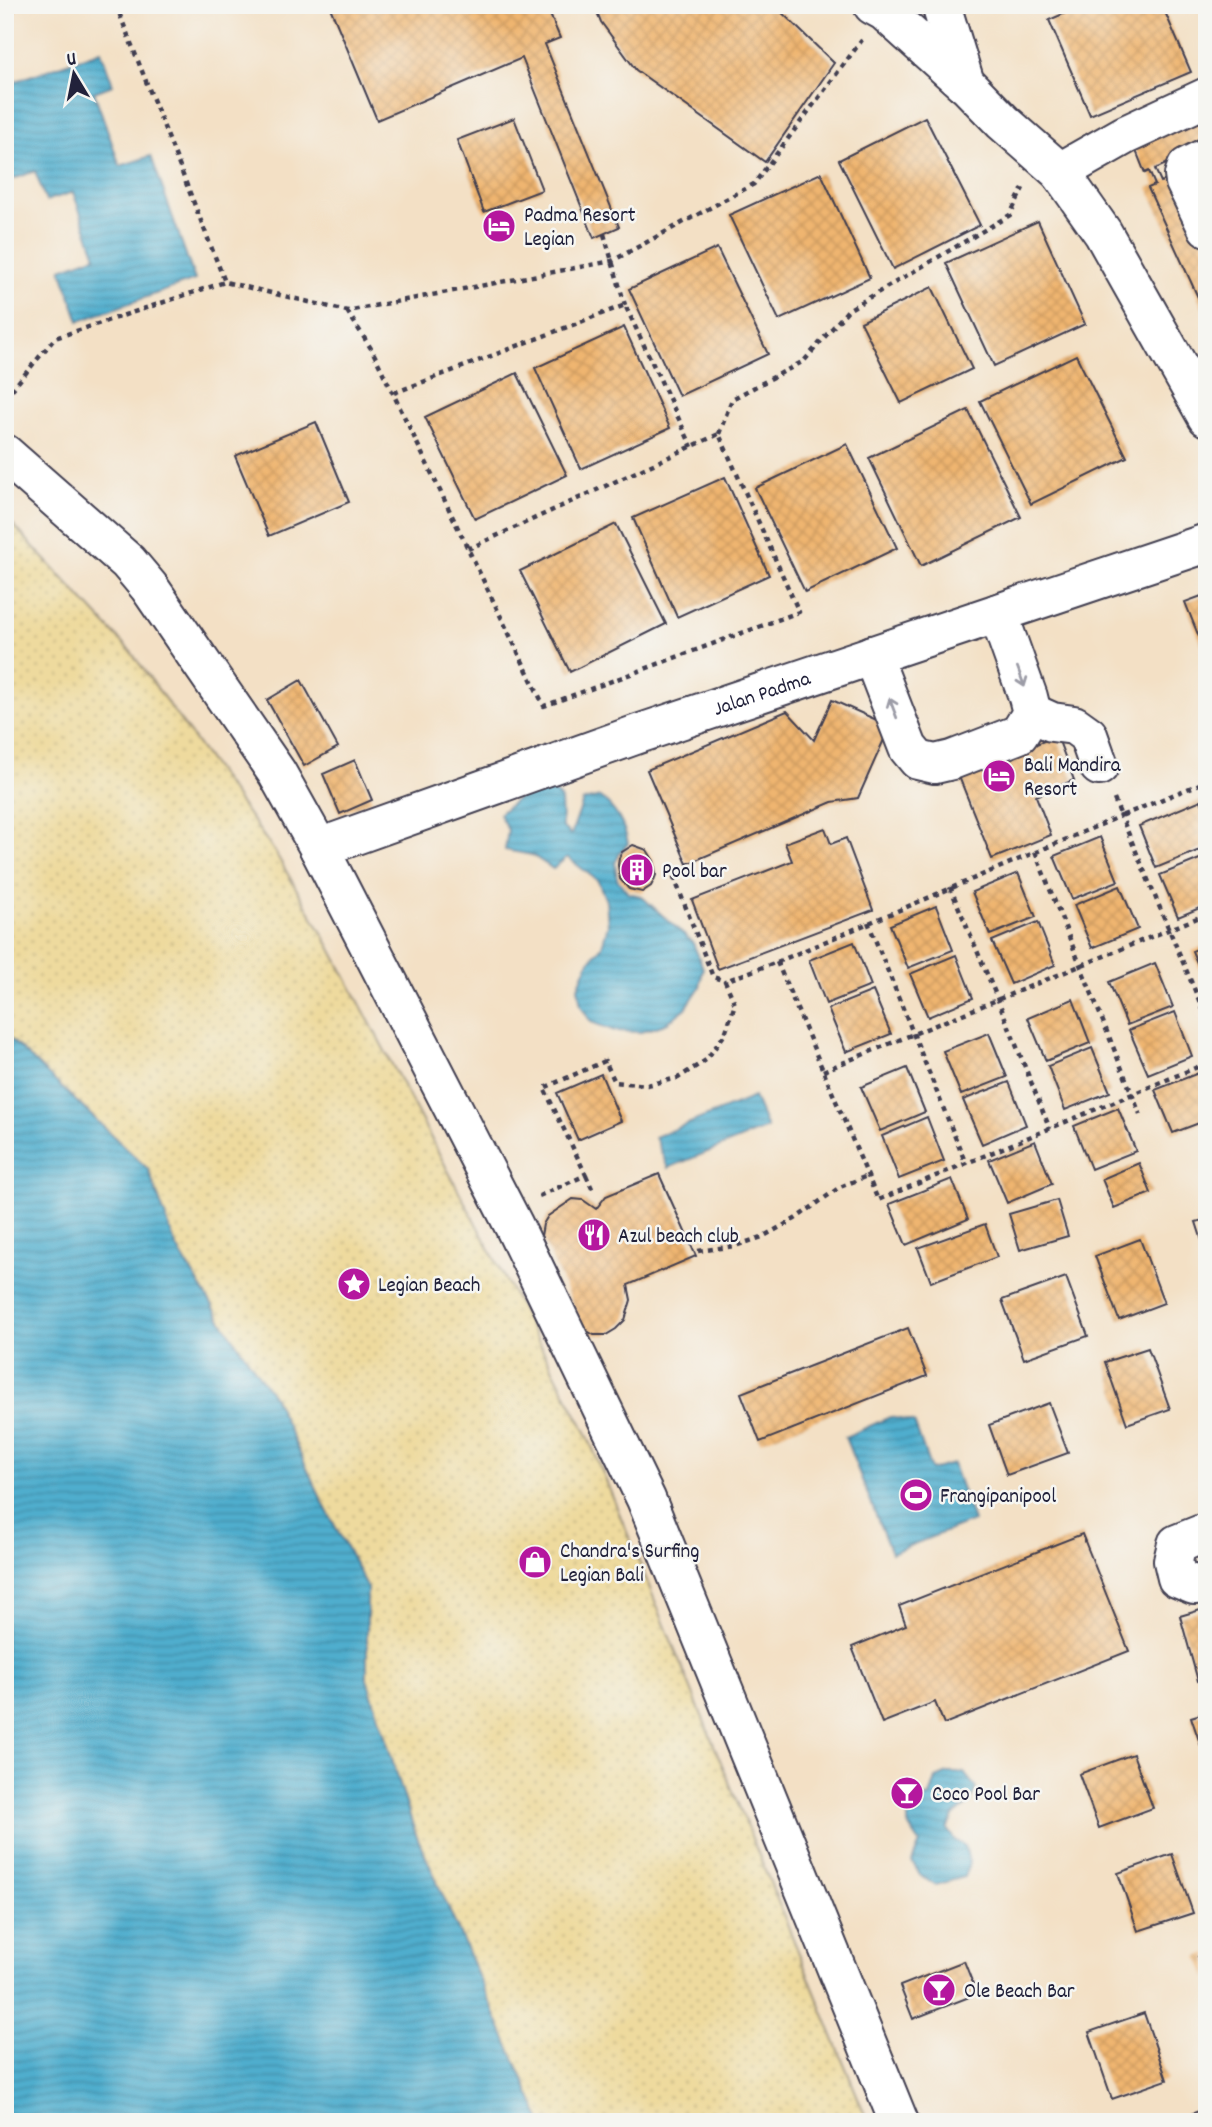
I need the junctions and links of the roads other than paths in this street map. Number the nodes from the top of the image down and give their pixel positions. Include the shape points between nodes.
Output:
1 (941, 5) edge
2 (878, 8) edge
3 (965, 83) junction
4 (1207, 97) edge
5 (1207, 157) edge
6 (1050, 163) junction
7 (1207, 227) edge
8 (1207, 416) edge
9 (5, 454) edge
10 (1207, 543) edge
11 (998, 613) junction
12 (872, 656) junction
13 (1032, 713) junction
14 (1099, 766) dead end
15 (319, 848) junction
16 (1207, 1532) edge
17 (1207, 1584) edge
18 (898, 2122) edge

1 - 3 street
2 - 3 street
3 - 6 street
4 - 6 street
5 - 7 street via 1187,167 1184,175
6 - 8 street via 1103,233
9 - 15 street via 128,562 149,587 277,773
10 - 11 street, Jalan Padma
11 - 12 street, Jalan Padma
11 -> 13 street
13 -> 12 street via 1019,734 952,760 935,764 918,760 908,748
12 - 15 street, Jalan Padma
13 - 14 street via 1074,725 1088,735
15 - 18 street via 506,1211 646,1499
16 - 17 street via 1177,1544 1173,1561 1177,1578 1194,1585

